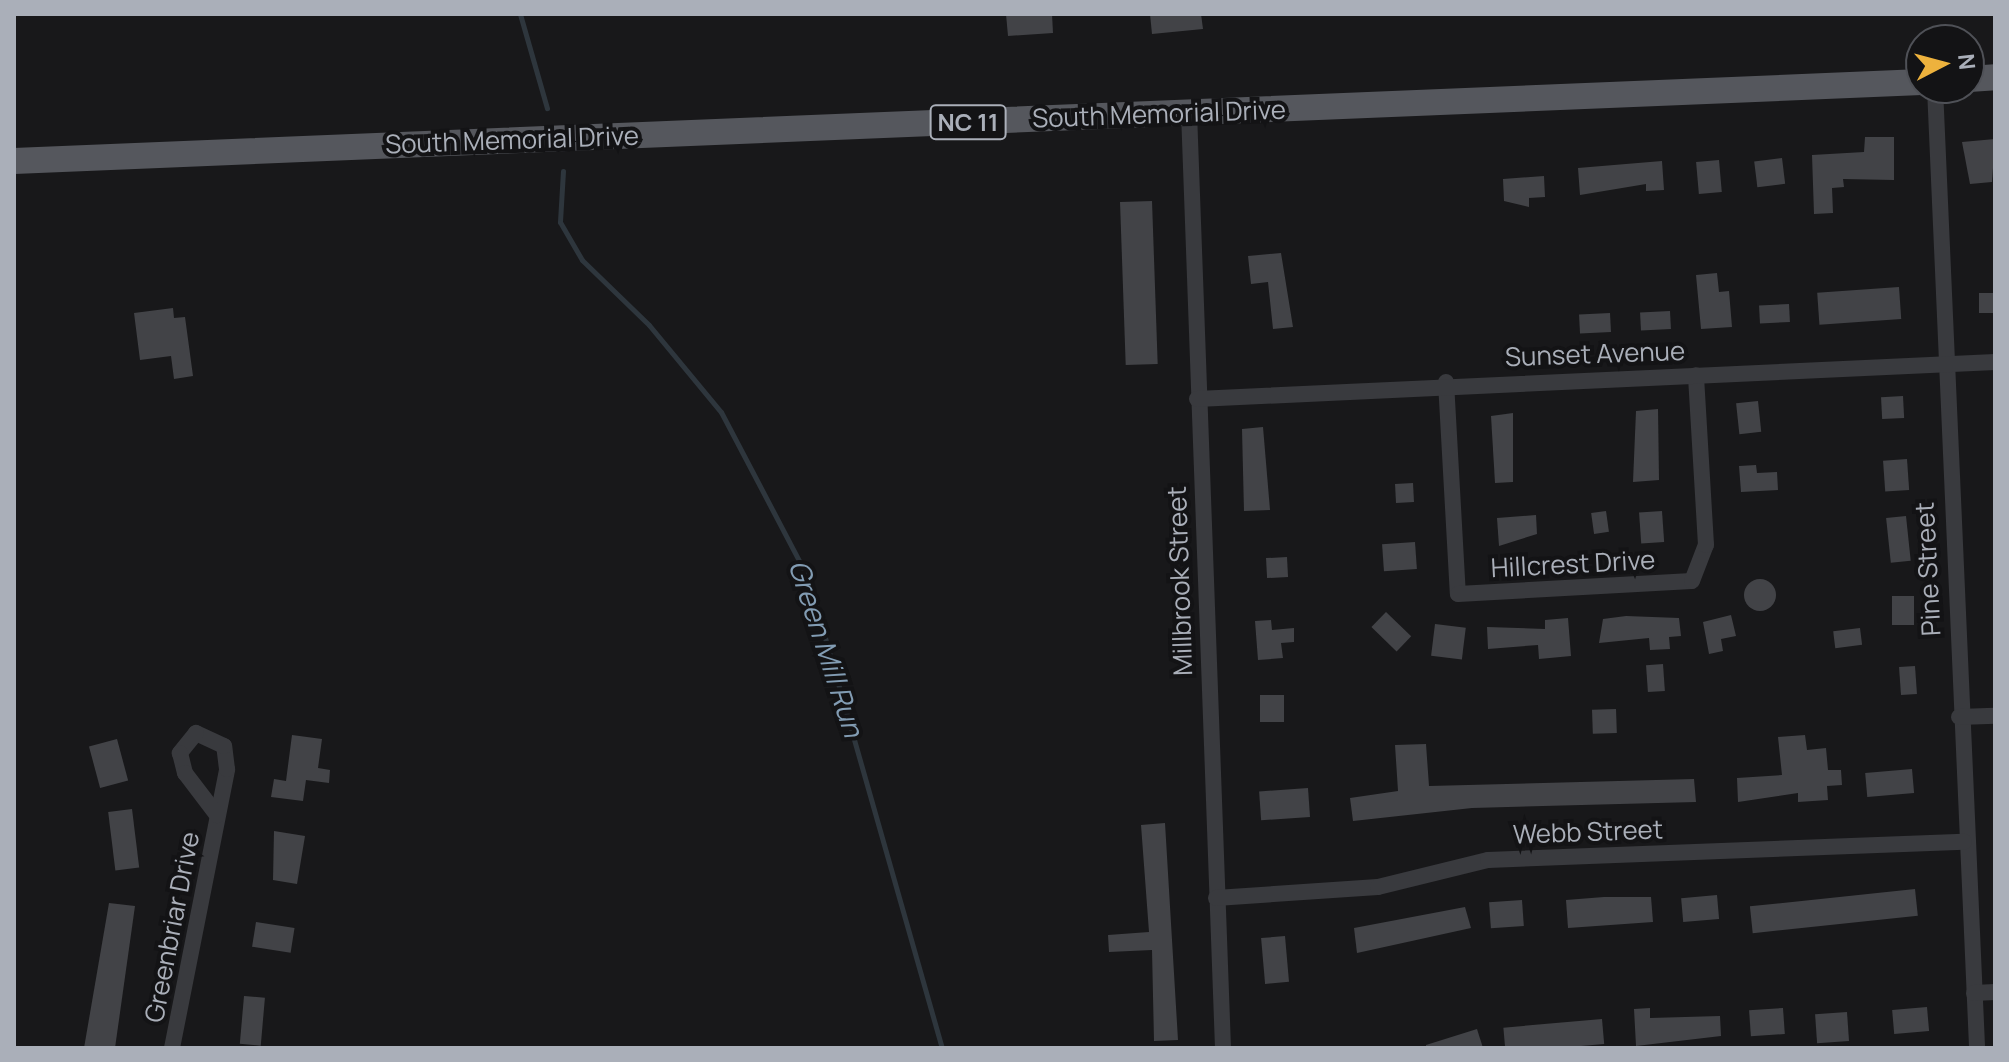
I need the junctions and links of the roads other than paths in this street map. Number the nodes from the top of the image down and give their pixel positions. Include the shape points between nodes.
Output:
1 (1905, 83) edge
2 (1935, 104) edge
3 (1189, 112) junction
4 (14, 161) edge
5 (1995, 362) edge
6 (1942, 364) junction
7 (1696, 375) junction
8 (1446, 382) junction
9 (1197, 399) junction
10 (1995, 716) edge
11 (1959, 717) junction
12 (217, 815) junction
13 (1964, 842) junction
14 (1216, 898) junction
15 (1995, 992) edge
16 (1974, 993) junction
17 (172, 1048) edge
18 (1223, 1048) edge
19 (1977, 1048) edge

1 - 3 main road, South Memorial Drive / NC 11
2 - 6 street, Pine Street
3 - 4 main road, South Memorial Drive / NC 11
3 - 9 street, Millbrook Street
5 - 6 street, Sunset Avenue
6 - 7 street, Sunset Avenue
6 - 11 street, Pine Street
7 - 8 street, Sunset Avenue
7 - 8 street, Hillcrest Drive via 1706,545 1692,581 1458,594
8 - 9 street, Sunset Avenue
9 - 14 street, Millbrook Street
10 - 11 street
11 - 13 street, Pine Street
12 - 12 street, Greenbriar Drive via 224,746 196,733 180,753 185,773
12 - 17 street, Greenbriar Drive
13 - 14 street, Webb Street via 1488,860 1378,887
13 - 16 street, Pine Street
14 - 18 street, Millbrook Street
15 - 16 street
16 - 19 street, Pine Street

